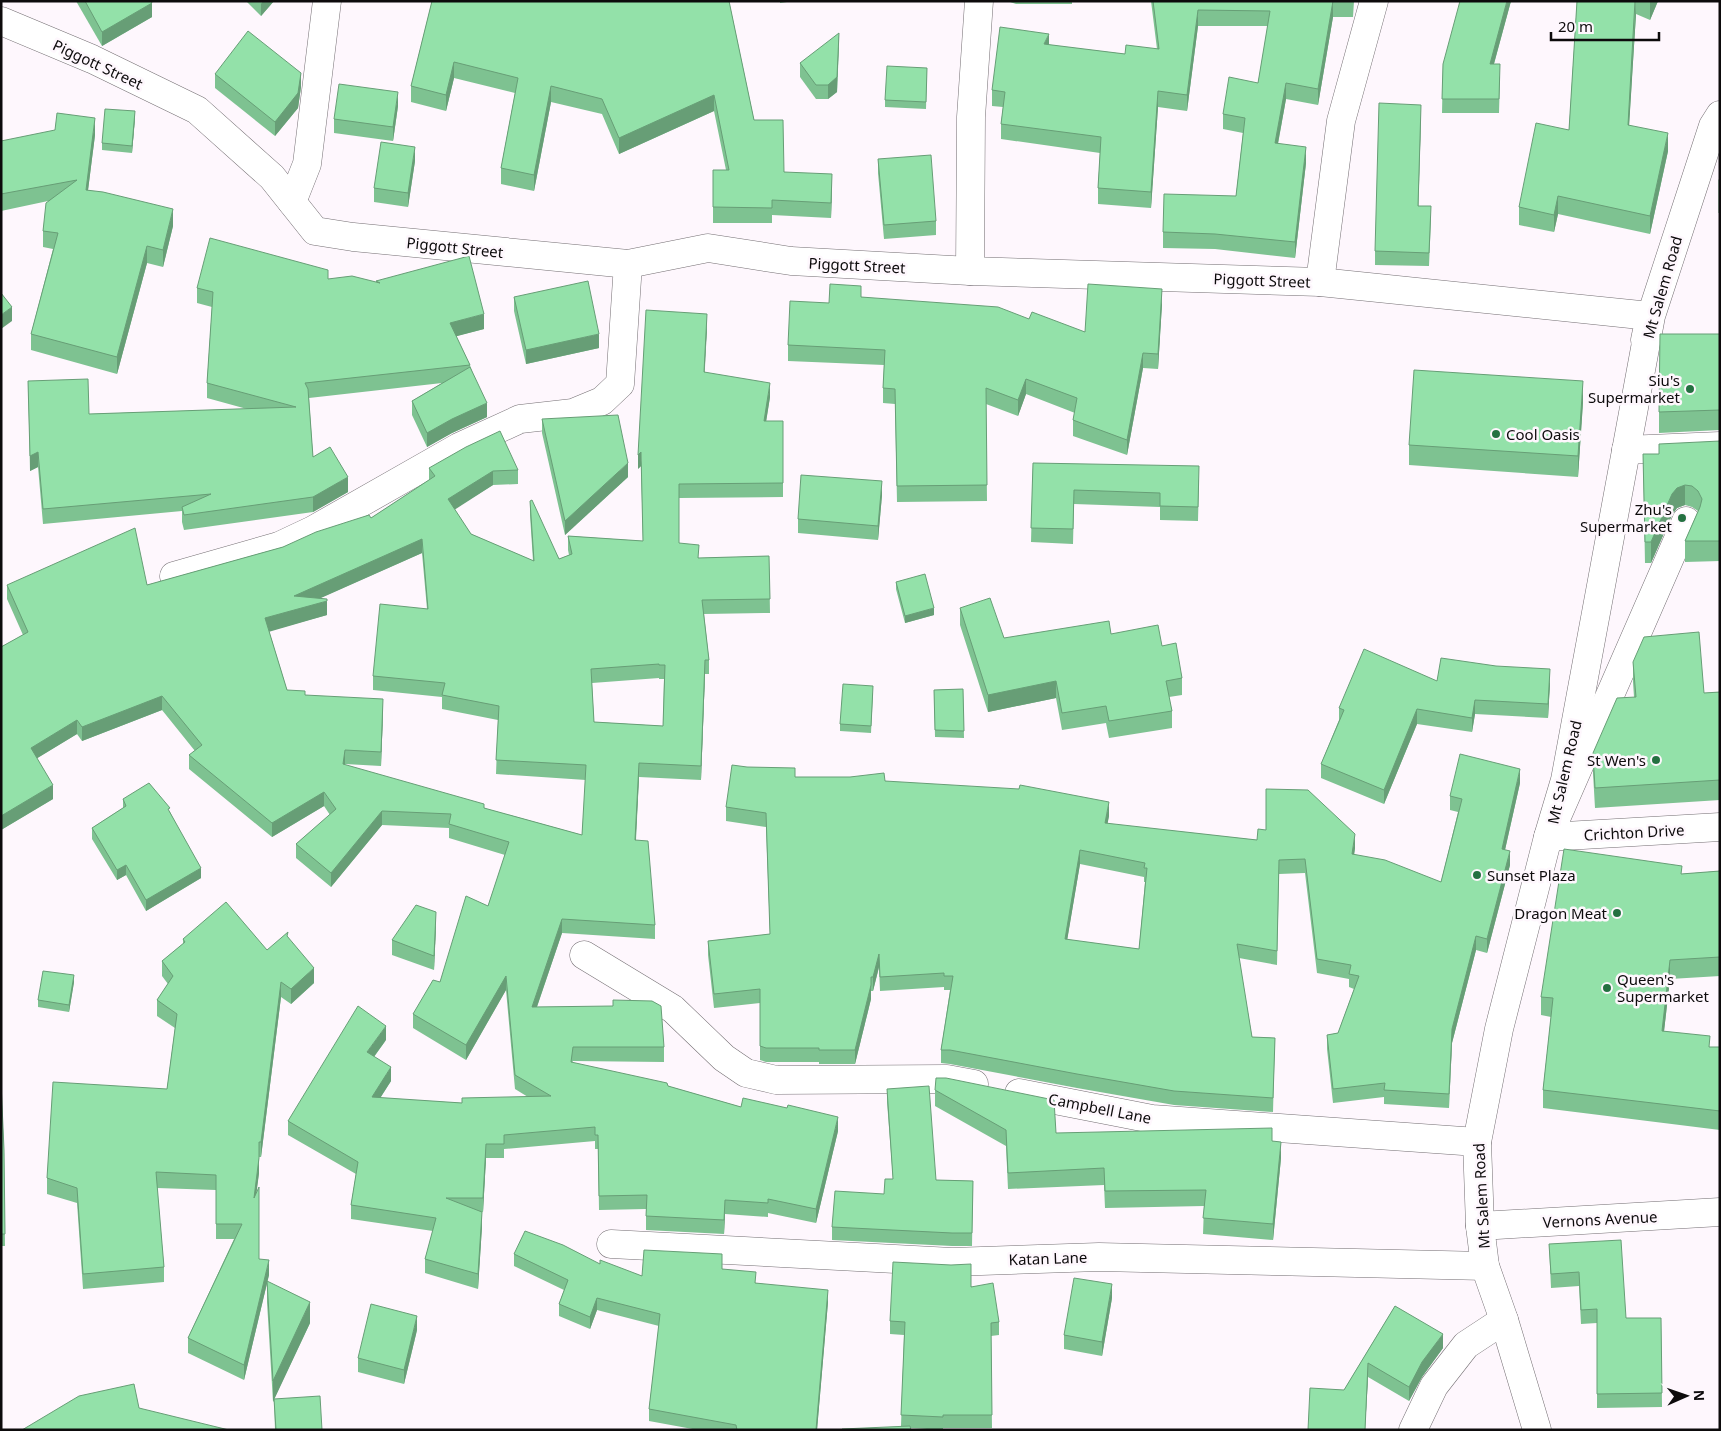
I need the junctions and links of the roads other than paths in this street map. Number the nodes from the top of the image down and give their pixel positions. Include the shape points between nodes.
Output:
1 (326, 1) edge
2 (979, 1) edge
3 (1374, 1) edge
4 (1, 21) edge
5 (1720, 114) edge
6 (292, 202) junction
7 (628, 264) junction
8 (970, 271) junction
9 (1320, 282) junction
10 (1627, 445) junction
11 (1720, 446) edge
12 (1686, 521) dead end
13 (174, 576) edge
14 (1720, 827) edge
15 (1548, 837) junction
16 (584, 955) dead end
17 (1477, 1142) junction
18 (1720, 1212) edge
19 (1480, 1226) junction
20 (611, 1244) dead end
21 (1484, 1266) junction
22 (1504, 1320) junction
23 (1413, 1430) edge
24 (1537, 1430) edge

1 - 6 street via 306,164
2 - 8 street via 971,117
3 - 9 street via 1341,121
4 - 6 street, Piggott Street via 92,59 197,110 272,177
5 - 10 street, Mt Salem Road via 1713,126 1651,316
6 - 7 street, Piggott Street via 315,231
7 - 8 street, Piggott Street via 708,248 791,261
7 - 13 street via 620,384 602,401 573,413 520,419 458,448 279,546
8 - 9 street, Piggott Street
9 - 10 street, Piggott Street via 1650,316
10 - 11 street
10 - 15 street, Mt Salem Road via 1565,780
12 - 15 street
14 - 15 street, Crichton Drive
15 - 17 street, Mt Salem Road via 1499,1029
16 - 17 street, Campbell Lane via 674,1009 724,1058 746,1074 776,1080 947,1079 1152,1119
17 - 19 street, Mt Salem Road
18 - 19 street, Vernons Avenue
19 - 21 street, Mt Salem Road
20 - 21 street, Katan Lane via 952,1262 1099,1257
21 - 22 street, Mt Salem Road
22 - 23 street via 1466,1346 1434,1386
22 - 24 street, Mt Salem Road

